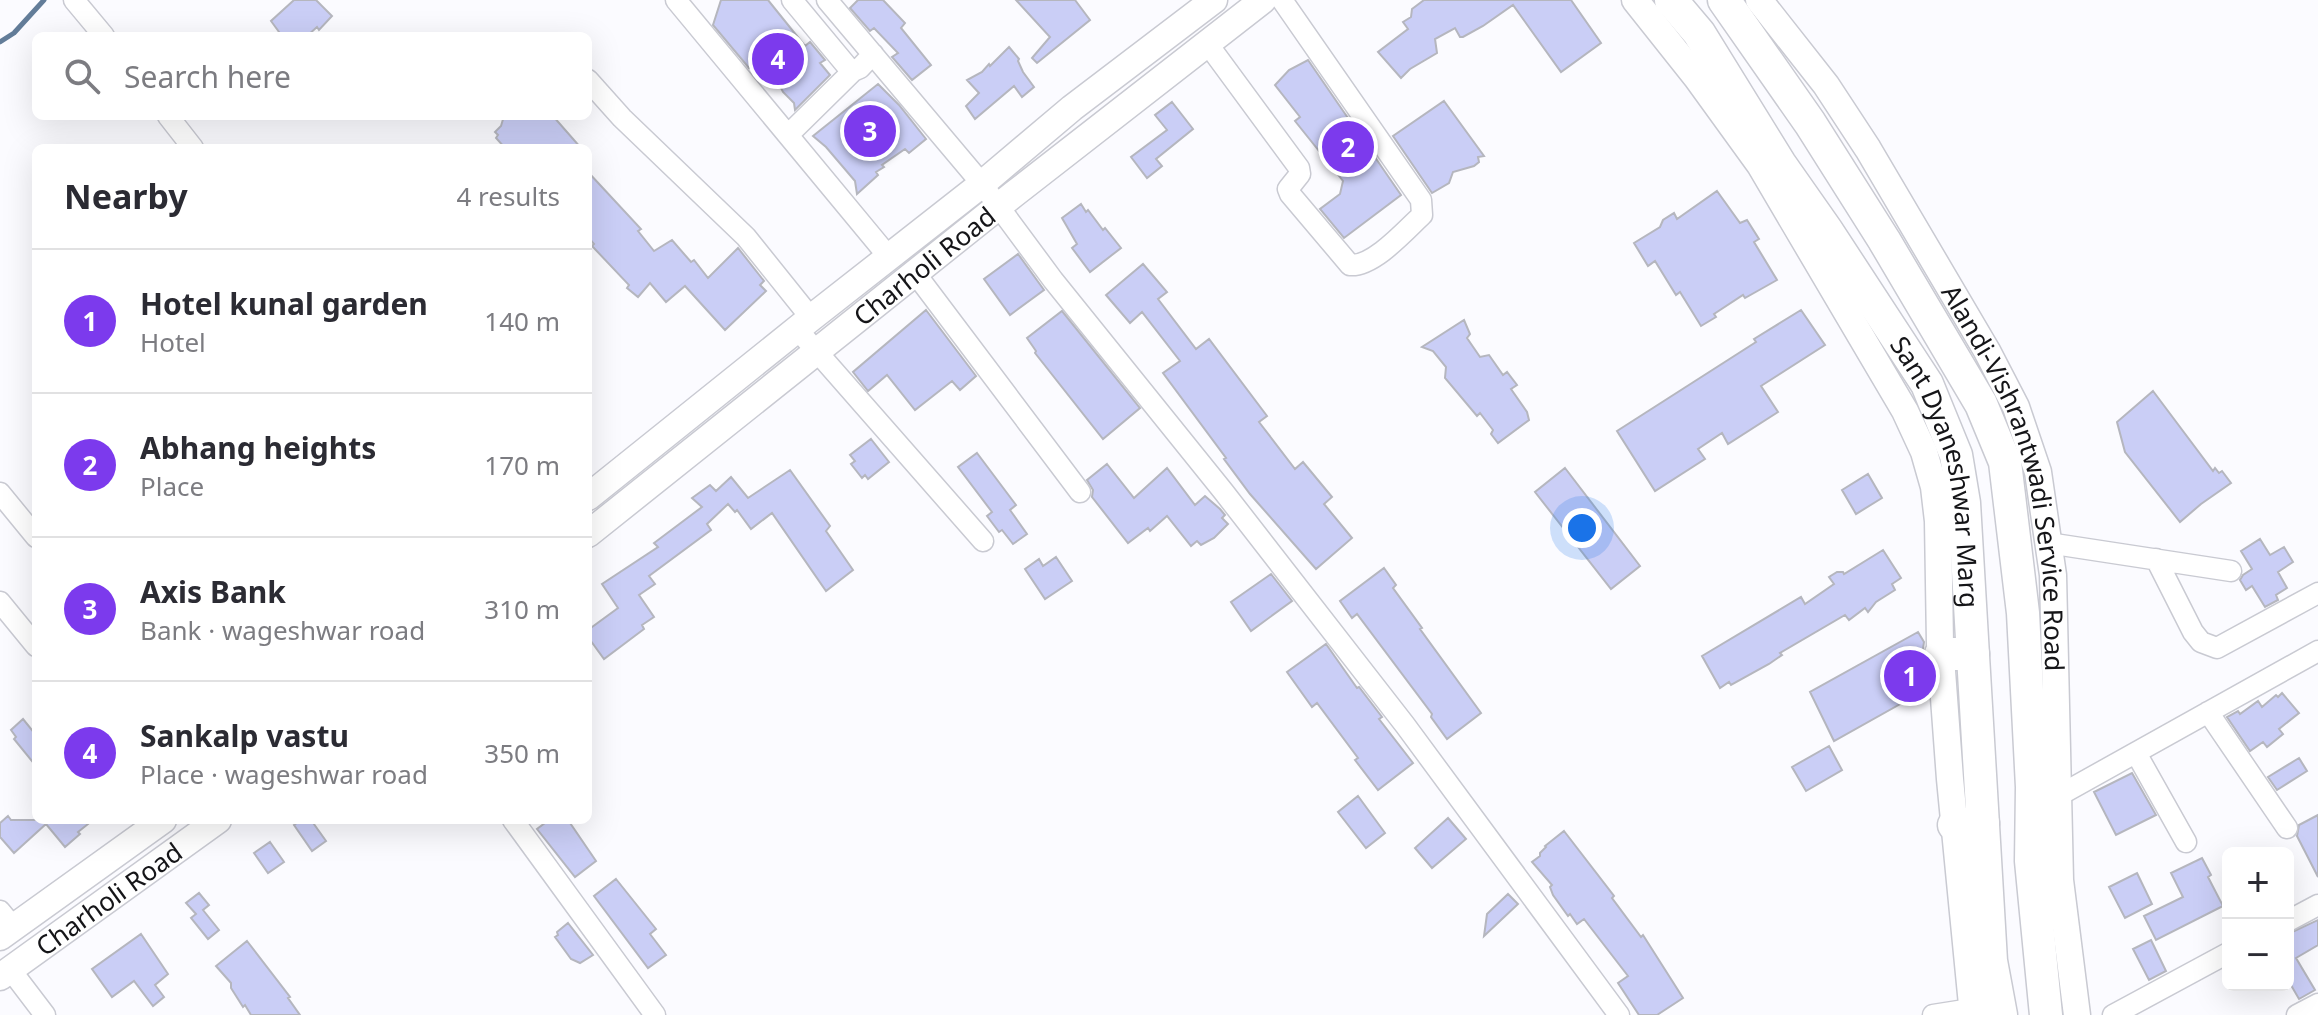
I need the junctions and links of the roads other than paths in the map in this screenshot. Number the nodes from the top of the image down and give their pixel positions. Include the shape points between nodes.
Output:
1 (676, 0) edge
2 (792, 0) edge
3 (827, 0) edge
4 (1214, 0) edge
5 (1263, 0) edge
6 (1282, 0) edge
7 (1635, 0) edge
8 (1671, 0) edge
9 (1724, 0) edge
10 (1759, 0) edge
11 (76, 2) edge
12 (101, 32) edge
13 (1207, 43) junction
14 (873, 54) junction
15 (853, 71) junction
16 (592, 84) edge
17 (171, 120) edge
18 (788, 135) junction
19 (190, 144) edge
20 (982, 184) junction
21 (1000, 207) junction
22 (888, 256) junction
23 (915, 273) junction
24 (804, 324) junction
25 (817, 352) junction
26 (1080, 492) dead end
27 (0, 493) edge
28 (592, 494) edge
29 (592, 531) edge
30 (32, 532) edge
31 (983, 541) dead end
32 (2048, 543) junction
33 (2156, 559) junction
34 (2231, 571) dead end
35 (2318, 593) edge
36 (0, 602) edge
37 (32, 641) edge
38 (2318, 651) edge
39 (1957, 654) junction
40 (2208, 712) junction
41 (2136, 753) junction
42 (2058, 796) junction
43 (157, 824) edge
44 (212, 824) edge
45 (516, 824) edge
46 (2287, 828) dead end
47 (2186, 842) dead end
48 (2318, 905) edge
49 (2292, 919) edge
50 (5, 925) edge
51 (2222, 956) edge
52 (5, 973) edge
53 (2318, 1004) edge
54 (1982, 1013) edge
55 (45, 1015) edge
56 (655, 1015) edge
57 (1619, 1015) edge
58 (1933, 1015) edge
59 (2046, 1015) edge
60 (2077, 1015) edge
61 (2113, 1015) edge
62 (2297, 1015) edge

1 - 18 street
2 - 15 street
3 - 14 street
4 - 20 street, Charholi Road
5 - 13 street, Charholi Road
6 - 13 street via 1421,200 1422,215 1364,264 1350,265 1290,194 1299,168
7 - 39 street via 1760,165 1905,411 1934,487 1940,564
8 - 39 main road, Sant Dyaneshwar Marg via 1699,33 1927,384 1956,455 1964,503
9 - 59 main road, Sant Dyaneshwar Marg via 1884,240 1981,404 2005,462 2023,613 2031,861
10 - 32 street, Alandi-Vishrantwadi Service Road via 1868,149 1994,365 2016,407 2038,472
11 - 12 street
13 - 21 street, Charholi Road
14 - 15 street
14 - 20 street
15 - 18 street
16 - 24 street via 746,237
17 - 19 street
18 - 22 street
20 - 21 street
20 - 22 street, Charholi Road
21 - 23 street, Charholi Road
21 - 57 street via 1405,725
22 - 24 street, Charholi Road
23 - 25 street, Charholi Road
23 - 26 street
24 - 25 street
24 - 28 street, Charholi Road
25 - 29 street, Charholi Road
25 - 31 street
27 - 30 street
32 - 33 street
32 - 42 street, Alandi-Vishrantwadi Service Road
33 - 34 street
33 - 35 street via 2193,632 2217,648
36 - 37 street
38 - 40 street
39 - 54 main road, Sant Dyaneshwar Marg via 1968,824 1991,961
40 - 41 street
40 - 46 street
41 - 42 street
41 - 47 street
42 - 60 street, Alandi-Vishrantwadi Service Road via 2060,880
43 - 50 street, Charholi Road
44 - 52 street, Charholi Road
45 - 56 street
48 - 49 street
51 - 61 street
52 - 55 street
53 - 62 street
54 - 58 street

